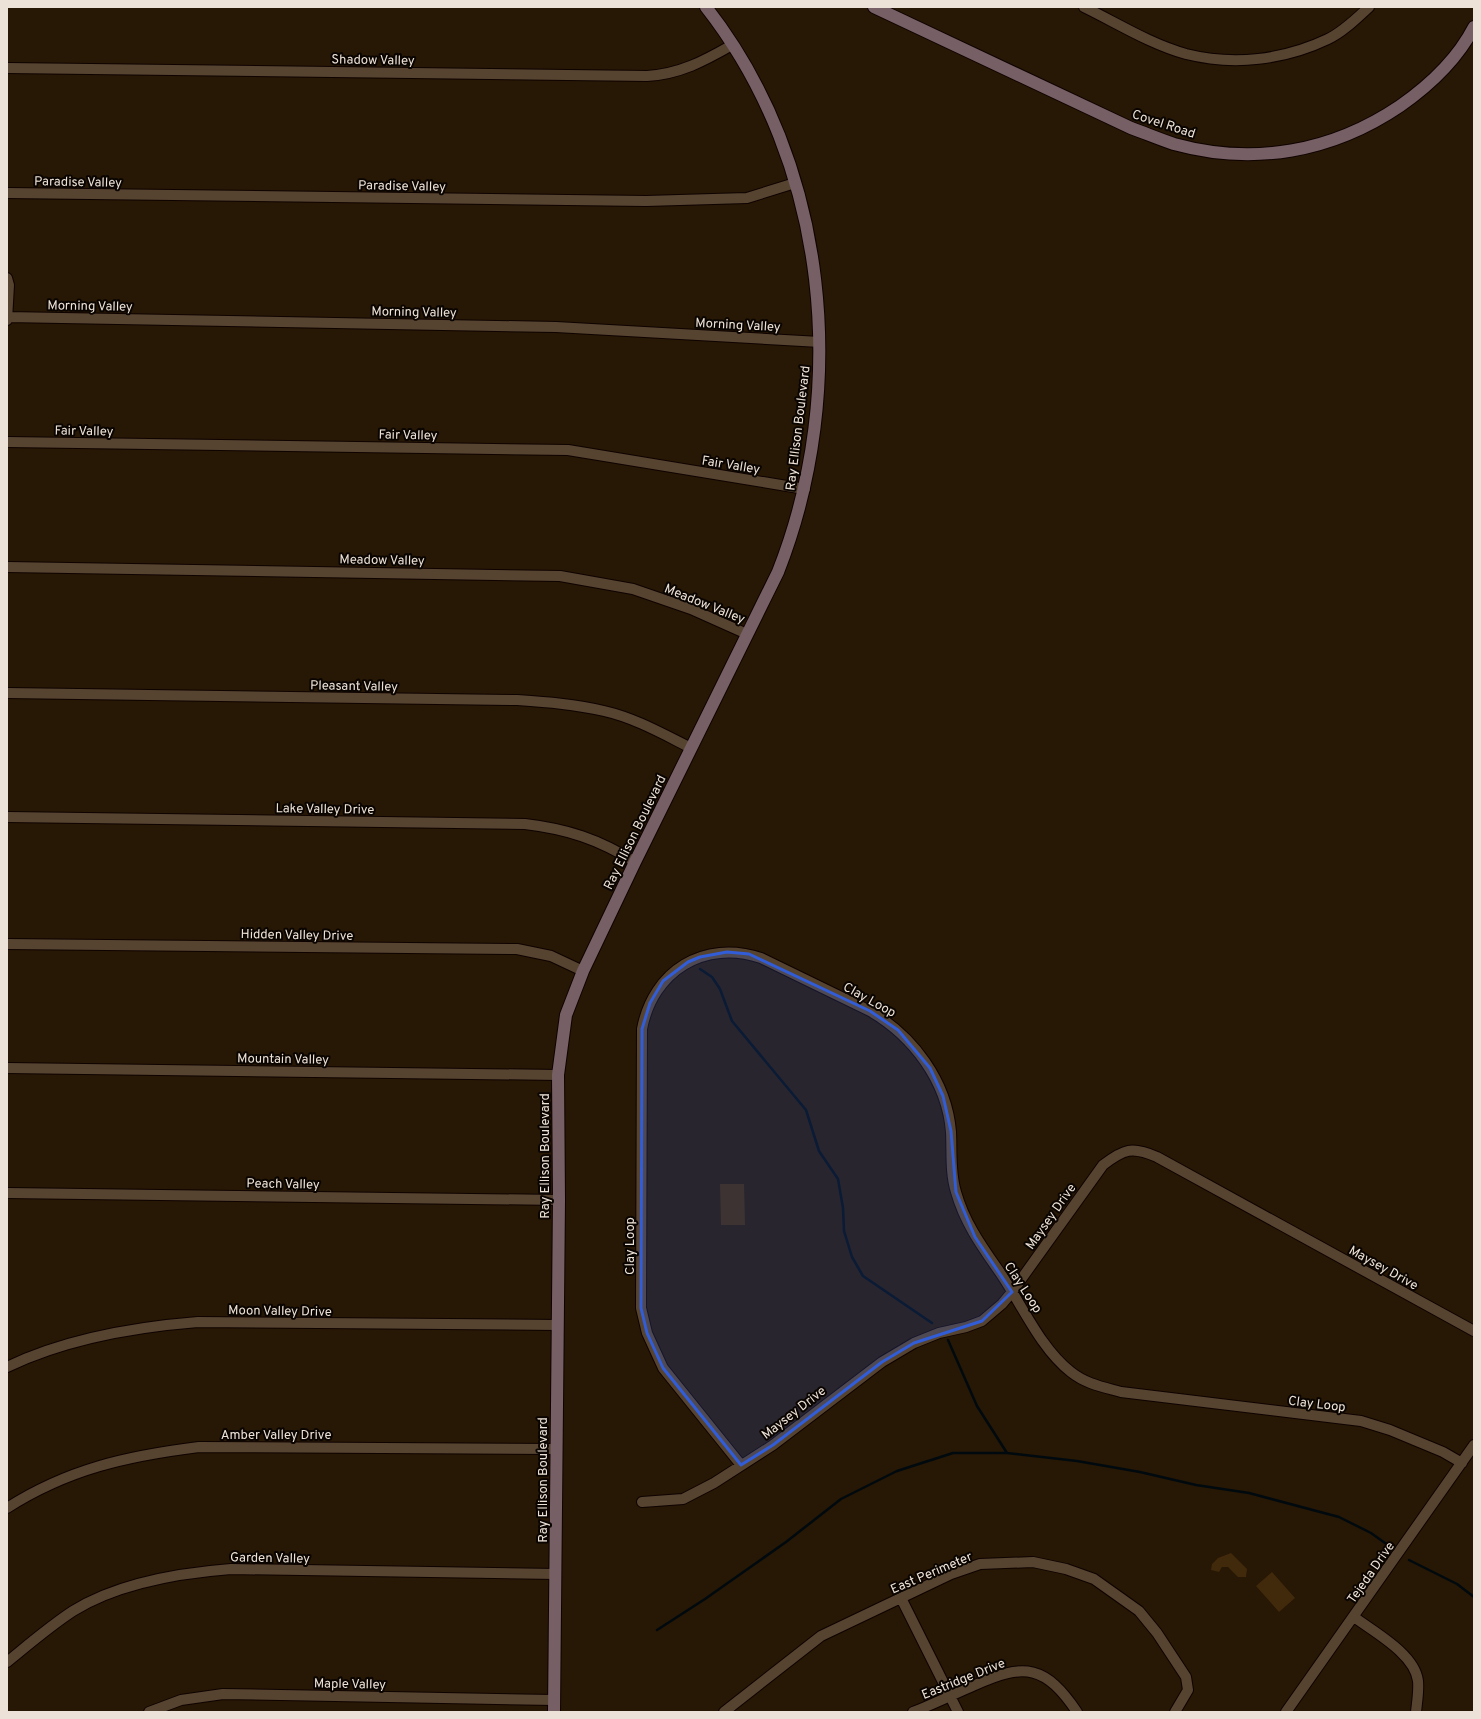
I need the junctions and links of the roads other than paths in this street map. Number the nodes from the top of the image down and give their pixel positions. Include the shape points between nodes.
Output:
1 (706, 7) edge
2 (874, 7) edge
3 (1369, 7) edge
4 (1087, 8) edge
5 (1474, 27) edge
6 (732, 45) junction
7 (7, 68) edge
8 (795, 183) junction
9 (7, 193) edge
10 (7, 278) edge
11 (7, 317) edge
12 (7, 320) edge
13 (820, 342) junction
14 (7, 442) edge
15 (805, 489) junction
16 (7, 568) edge
17 (747, 634) junction
18 (7, 693) edge
19 (691, 748) junction
20 (7, 817) edge
21 (635, 862) junction
22 (7, 944) edge
23 (583, 971) junction
24 (7, 1068) edge
25 (558, 1075) junction
26 (7, 1193) edge
27 (559, 1200) junction
28 (1012, 1292) junction
29 (558, 1325) junction
30 (1474, 1331) edge
31 (7, 1367) edge
32 (1474, 1446) edge
33 (556, 1449) junction
34 (1462, 1463) junction
35 (741, 1465) junction
36 (642, 1502) dead end
37 (7, 1508) edge
38 (556, 1574) junction
39 (900, 1598) junction
40 (1354, 1617) junction
41 (7, 1662) edge
42 (950, 1696) junction
43 (554, 1706) edge
44 (149, 1712) edge
45 (724, 1712) edge
46 (913, 1712) edge
47 (958, 1712) edge
48 (1077, 1712) edge
49 (1175, 1712) edge
50 (1286, 1712) edge
51 (1416, 1712) edge

1 - 6 street, Ray Ellison Boulevard
2 - 5 street, Covel Road via 1131,128 1174,144 1232,153 1297,151 1325,144 1376,122 1437,77 1461,49
3 - 4 street via 1329,38 1277,57 1252,61 1186,54
6 - 7 street, Shadow Valley via 684,70 647,76
6 - 8 street, Ray Ellison Boulevard via 764,103
8 - 9 street, Paradise Valley via 747,198 646,201
8 - 13 street, Ray Ellison Boulevard via 812,254
10 - 11 street
11 - 12 street
11 - 13 street, Morning Valley via 556,327
13 - 15 street, Ray Ellison Boulevard via 813,434
14 - 15 street, Fair Valley via 568,450
15 - 17 street, Ray Ellison Boulevard via 781,566
16 - 17 street, Meadow Valley via 560,576 633,589 691,609
17 - 19 street, Ray Ellison Boulevard
18 - 19 street, Pleasant Valley via 555,702 621,716
19 - 21 street, Ray Ellison Boulevard
20 - 21 street, Lake Valley Drive via 525,824 576,833 598,841
21 - 23 street, Ray Ellison Boulevard
22 - 23 street, Hidden Valley Drive via 517,949 542,953
23 - 25 street, Ray Ellison Boulevard via 566,1015
24 - 25 street, Mountain Valley
25 - 27 street, Ray Ellison Boulevard
26 - 27 street, Peach Valley
27 - 29 street, Ray Ellison Boulevard
28 - 30 street, Maysey Drive via 1103,1165 1121,1152 1138,1150 1157,1157
28 - 34 street, Clay Loop via 1062,1364 1089,1384 1121,1392 1361,1421 1443,1452
28 - 35 street, Maysey Drive via 982,1320 914,1343 882,1362 773,1445
28 - 35 street, Clay Loop via 985,1254 968,1223 954,1185 951,1131 943,1096 930,1068 909,1041 885,1019 761,958 727,952 714,953 688,962 663,981 655,992 642,1029 641,1308 647,1333 663,1368
29 - 31 street, Moon Valley Drive via 198,1322 159,1325 118,1333 62,1347
29 - 33 street, Ray Ellison Boulevard
32 - 34 street, Tejeda Drive
33 - 37 street, Amber Valley Drive via 198,1447 140,1455 100,1465 31,1493
33 - 38 street, Ray Ellison Boulevard
34 - 40 street, Tejeda Drive
35 - 36 street, Maysey Drive via 714,1483 683,1498
38 - 41 street, Garden Valley via 231,1569 197,1571 146,1581 102,1597 73,1611
38 - 43 street, Ray Ellison Boulevard
39 - 42 street
39 - 45 street, East Perimeter via 821,1636
39 - 49 street, East Perimeter via 951,1574 980,1564 1033,1562 1066,1569 1094,1579 1139,1612 1157,1633 1183,1674 1188,1683 1188,1690
40 - 50 street, Tejeda Drive
40 - 51 street via 1410,1661 1418,1681
42 - 46 street, Eastridge Drive
42 - 47 street
42 - 48 street, Eastridge Drive via 1003,1672 1019,1670 1032,1672 1053,1682
43 - 44 street, Maple Valley via 223,1694 181,1700

